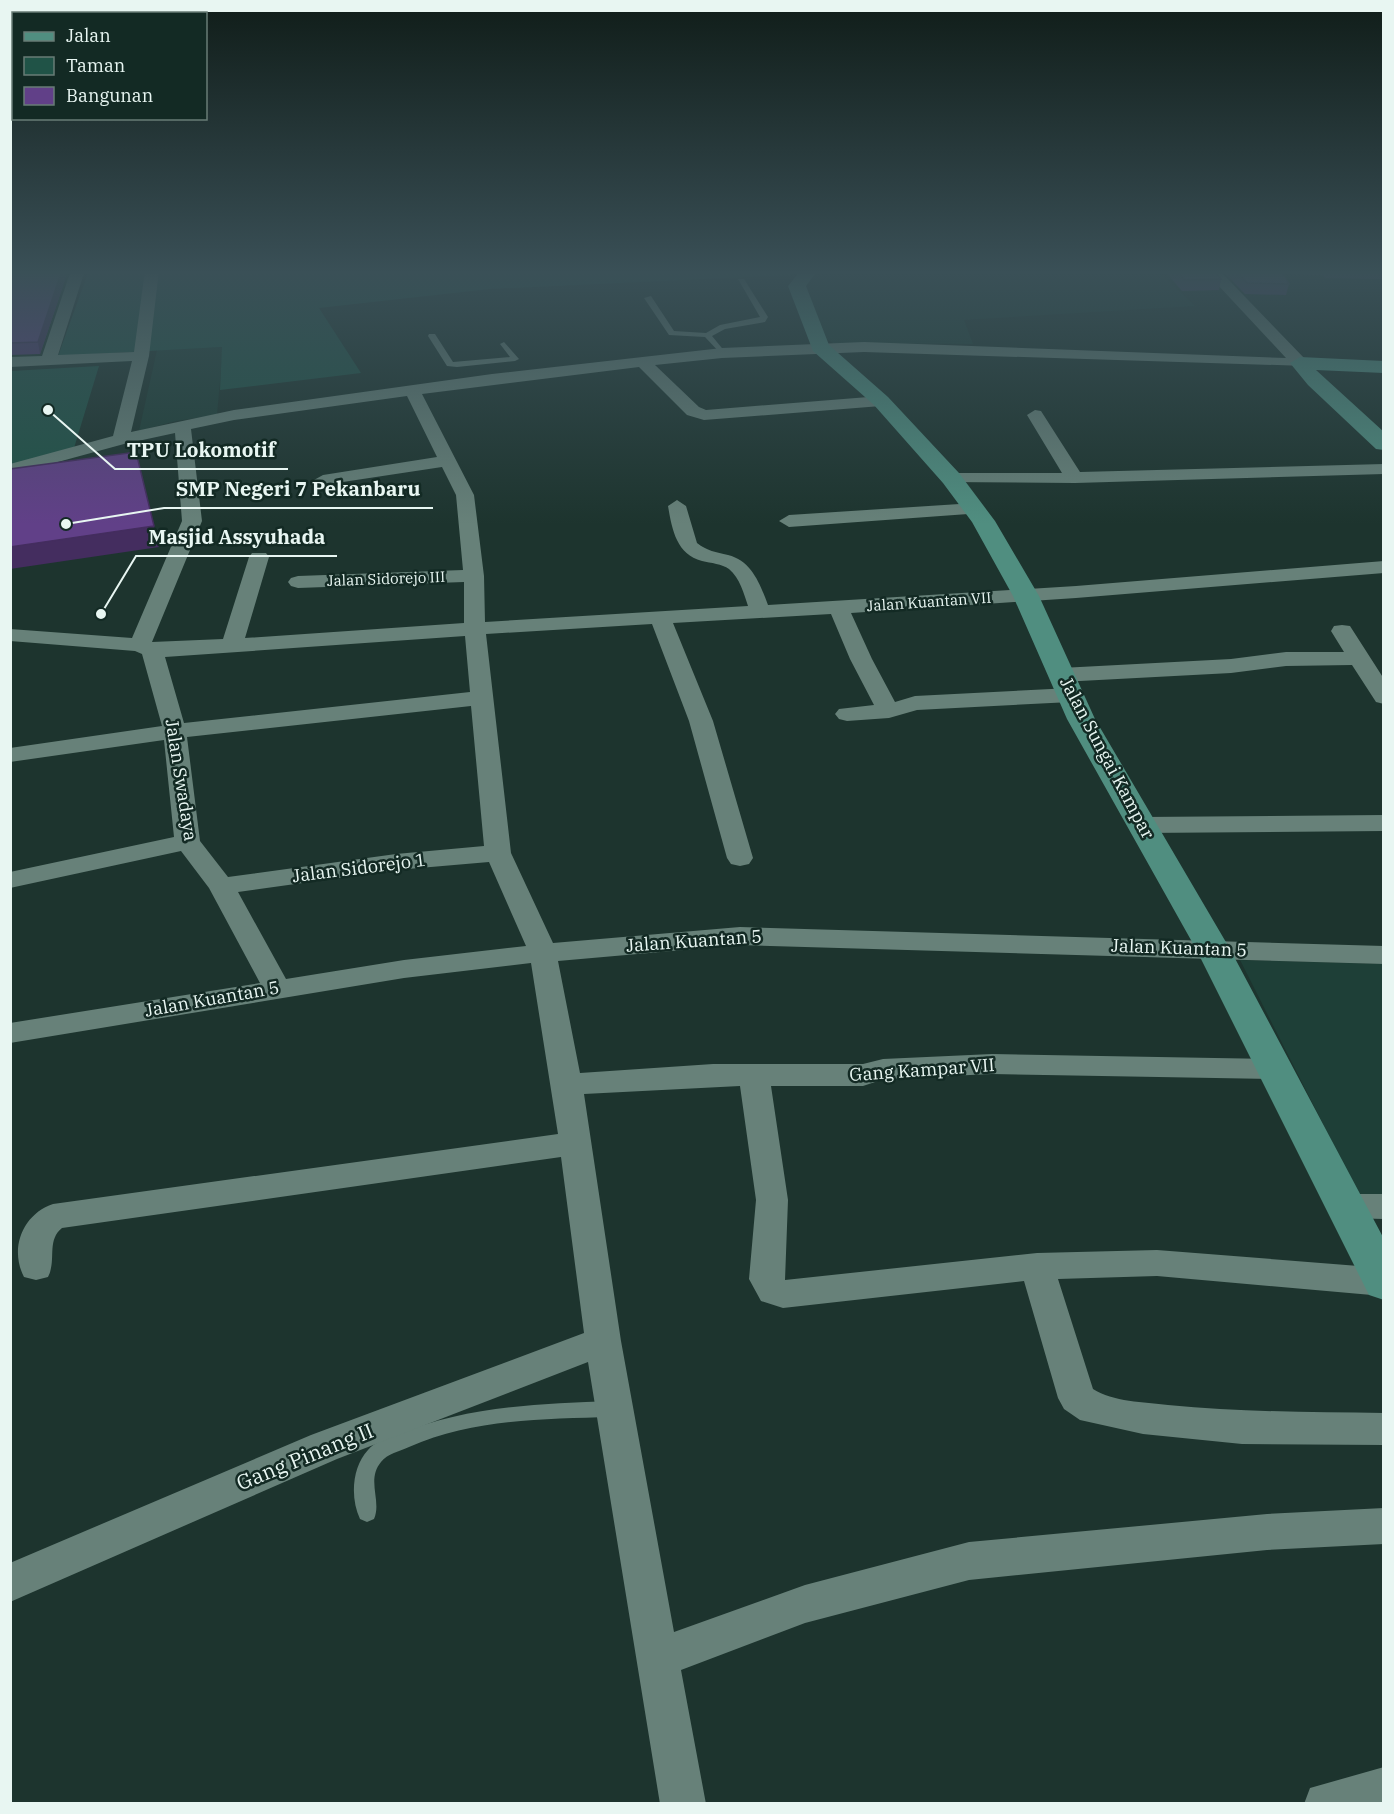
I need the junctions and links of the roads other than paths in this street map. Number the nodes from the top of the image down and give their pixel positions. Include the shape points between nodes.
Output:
1 (50, 355) edge
2 (444, 355) edge
3 (512, 355) edge
4 (707, 355) edge
5 (829, 355) edge
6 (1050, 355) edge
7 (1292, 355) edge
8 (141, 356) joint
9 (48, 360) junction
10 (10, 362) edge
11 (481, 362) junction
12 (643, 362) junction
13 (1300, 363) junction
14 (1383, 367) edge
15 (492, 379) junction
16 (412, 390) junction
17 (881, 400) junction
18 (1035, 415) dead end
19 (182, 424) junction
20 (121, 439) junction
21 (1383, 444) edge
22 (448, 461) junction
23 (1383, 469) edge
24 (10, 470) edge
25 (951, 478) junction
26 (1075, 478) junction
27 (324, 480) dead end
28 (677, 506) dead end
29 (975, 509) junction
30 (789, 521) dead end
31 (259, 557) dead end
32 (1383, 567) edge
33 (474, 576) junction
34 (298, 582) dead end
35 (1026, 596) junction
36 (840, 608) junction
37 (760, 610) junction
38 (660, 617) junction
39 (475, 630) junction
40 (1342, 631) dead end
41 (10, 635) edge
42 (232, 645) junction
43 (146, 648) junction
44 (1359, 658) junction
45 (1066, 685) junction
46 (1383, 697) edge
47 (482, 698) junction
48 (889, 711) junction
49 (847, 714) dead end
50 (175, 732) junction
51 (10, 755) edge
52 (1383, 823) edge
53 (1142, 825) junction
54 (187, 842) junction
55 (498, 853) junction
56 (740, 858) dead end
57 (10, 880) edge
58 (221, 886) junction
59 (1214, 949) junction
60 (543, 953) junction
61 (1383, 955) edge
62 (278, 988) junction
63 (10, 1033) edge
64 (1277, 1069) junction
65 (754, 1075) junction
66 (567, 1084) junction
67 (573, 1144) junction
68 (1347, 1206) junction
69 (1383, 1207) edge
70 (1036, 1266) junction
71 (36, 1268) dead end
72 (1383, 1282) edge
73 (603, 1341) junction
74 (614, 1409) junction
75 (1383, 1429) edge
76 (367, 1513) dead end
77 (1383, 1526) edge
78 (10, 1583) edge
79 (657, 1659) junction
80 (1383, 1789) edge
81 (683, 1803) edge
82 (1326, 1803) edge

1 - 9 street
2 - 11 lane via 450,364
3 - 11 lane via 515,359
4 - 12 street
5 - 17 street, Jalan Sungai Kampar
6 - 13 street
7 - 13 street
8 - 9 street
8 - 20 street
9 - 10 street
11 - 15 lane
12 - 15 street
12 - 17 street via 693,411 704,415
13 - 14 street
13 - 21 street
15 - 16 street
16 - 19 street
16 - 22 street
17 - 25 street, Jalan Sungai Kampar
18 - 26 street
19 - 20 street
19 - 43 street via 192,521
20 - 24 street
22 - 27 street
22 - 33 street via 465,495
23 - 26 street
25 - 26 street
25 - 29 street, Jalan Sungai Kampar
28 - 37 street via 685,541 692,551 734,563 749,582
29 - 30 street
29 - 35 street, Jalan Sungai Kampar
31 - 42 street
32 - 35 street, Jalan Kuantan VII
33 - 34 street, Jalan Sidorejo III
33 - 39 street
35 - 36 street, Jalan Kuantan VII
35 - 45 street, Jalan Sungai Kampar
36 - 37 street, Jalan Kuantan VII
36 - 48 street
37 - 38 street, Jalan Kuantan VII
38 - 39 street, Jalan Kuantan VII
38 - 56 street via 701,722
39 - 42 street, Jalan Kuantan VII
39 - 47 street
40 - 44 street
41 - 43 street, Jalan Kuantan VII
42 - 43 street, Jalan Kuantan VII
43 - 50 street, Jalan Swadaya
44 - 45 street via 1286,659
44 - 46 street
45 - 48 street via 915,704
45 - 53 street, Jalan Sungai Kampar
47 - 50 street
47 - 55 street
48 - 49 street
50 - 51 street
50 - 54 street, Jalan Swadaya
52 - 53 street
53 - 59 street, Jalan Sungai Kampar
54 - 57 street
54 - 58 street, Jalan Swadaya
55 - 58 street, Jalan Sidorejo 1 via 396,862
55 - 60 street
58 - 62 street, Jalan Swadaya
59 - 60 street, Jalan Kuantan 5 via 754,936
59 - 61 street, Jalan Kuantan 5
59 - 64 street, Jalan Sungai Kampar
60 - 62 street, Jalan Kuantan 5
60 - 66 street
62 - 63 street, Jalan Kuantan 5
64 - 65 street, Gang Kampar VII via 992,1064 883,1069 863,1075
64 - 68 street, Jalan Sungai Kampar
65 - 66 street, Gang Kampar VII
65 - 70 street via 772,1200 766,1279 773,1291 783,1294 846,1289
66 - 67 street
67 - 71 street via 53,1217 36,1234
67 - 73 street
68 - 69 street
68 - 72 street, Jalan Sungai Kampar
70 - 72 street via 1157,1263
70 - 75 street via 1077,1398 1093,1409 1242,1428
73 - 74 street
73 - 78 street, Gang Pinang II via 324,1447
74 - 76 lane via 517,1413 468,1419 419,1432 375,1454 362,1479
74 - 79 street
77 - 79 street via 1267,1532 969,1561 805,1604
79 - 81 street
80 - 82 street

